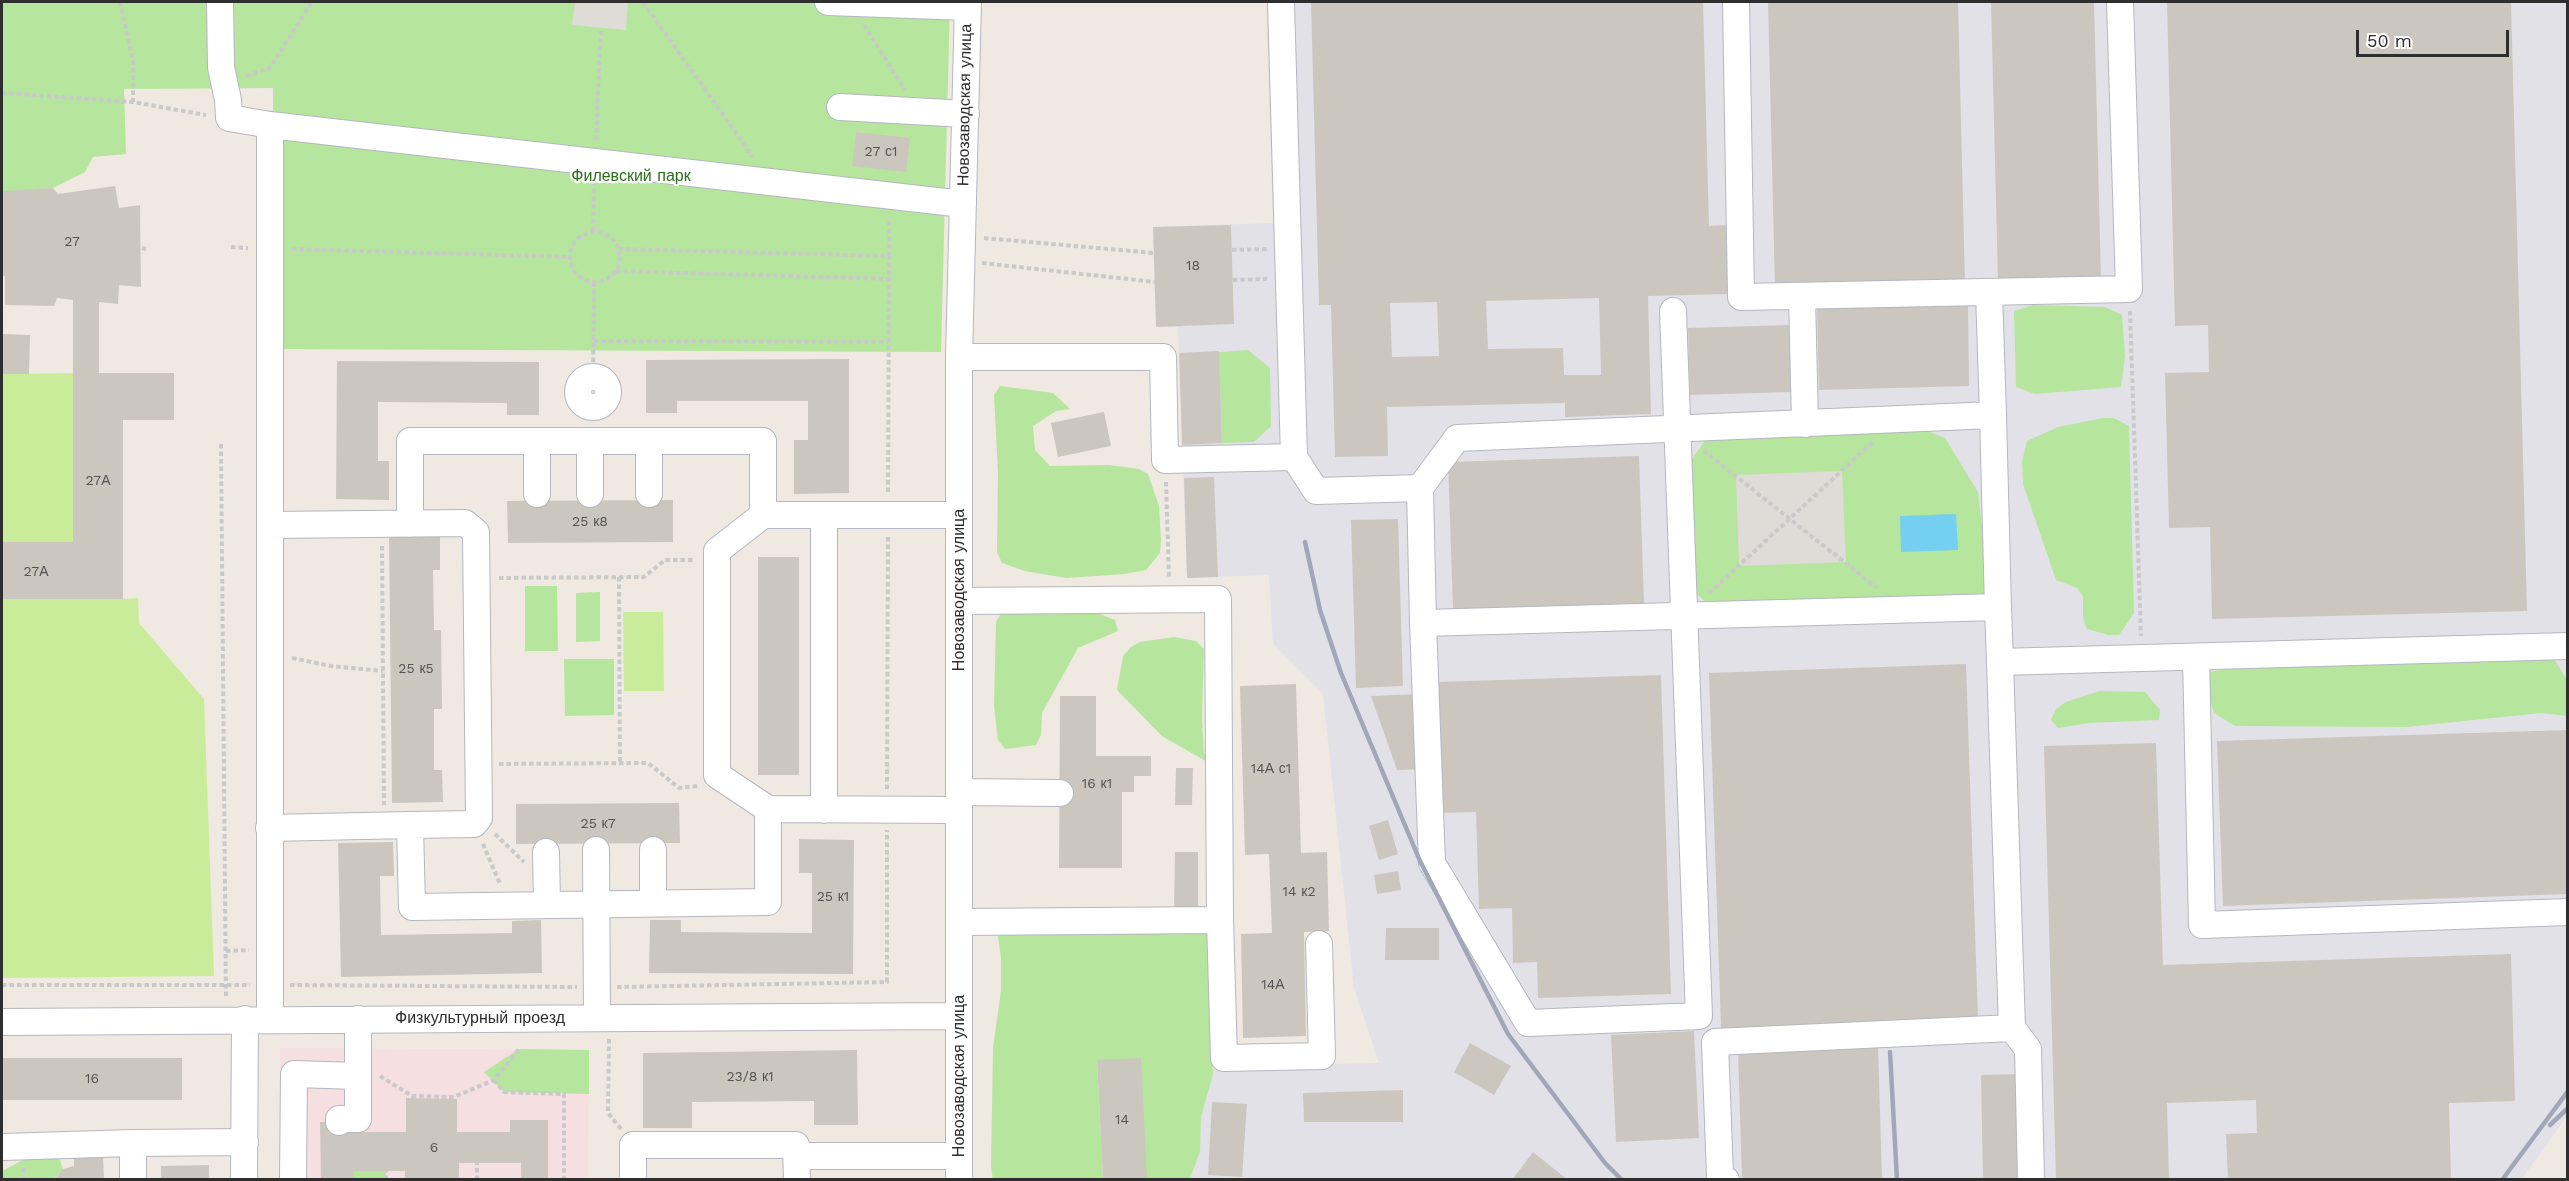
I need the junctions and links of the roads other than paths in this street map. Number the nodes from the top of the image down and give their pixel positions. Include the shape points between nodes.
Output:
1 (220, 2) edge
2 (839, 2) edge
3 (1281, 2) edge
4 (1736, 2) edge
5 (2120, 2) edge
6 (968, 4) edge
7 (840, 107) dead end
8 (966, 114) junction
9 (270, 125) junction
10 (963, 204) junction
11 (1989, 292) junction
12 (1802, 296) junction
13 (1673, 311) dead end
14 (959, 357) junction
15 (593, 377) road end
16 (1993, 415) junction
17 (1805, 424) junction
18 (1677, 430) junction
19 (537, 441) junction
20 (592, 441) junction
21 (649, 441) junction
22 (1294, 457) junction
23 (1420, 488) junction
24 (537, 494) dead end
25 (590, 494) dead end
26 (649, 494) dead end
27 (763, 515) junction
28 (824, 515) junction
29 (959, 515) junction
30 (410, 524) junction
31 (270, 525) junction
32 (959, 601) junction
33 (1998, 607) junction
34 (1683, 615) junction
35 (1424, 623) junction
36 (2568, 646) edge
37 (2196, 657) junction
38 (2000, 662) junction
39 (1060, 793) dead end
40 (959, 801) junction
41 (768, 809) junction
42 (824, 810) junction
43 (410, 825) junction
44 (269, 828) junction
45 (596, 850) dead end
46 (653, 850) dead end
47 (546, 852) dead end
48 (547, 894) junction
49 (653, 903) junction
50 (597, 904) junction
51 (2568, 912) edge
52 (1220, 920) junction
53 (959, 922) junction
54 (1319, 944) dead end
55 (958, 1016) junction
56 (1699, 1016) junction
57 (247, 1019) junction
58 (358, 1019) junction
59 (2, 1022) edge
60 (2012, 1028) junction
61 (603, 1029) junction
62 (1715, 1042) junction
63 (358, 1076) junction
64 (339, 1122) dead end
65 (245, 1142) junction
66 (133, 1143) junction
67 (2, 1146) edge
68 (796, 1168) edge
69 (959, 1168) edge
70 (133, 1179) edge
71 (244, 1179) edge
72 (293, 1179) edge
73 (633, 1179) edge
74 (1726, 1179) edge
75 (2031, 1179) edge

1 - 9 street via 221,67 229,118
2 - 6 street
3 - 22 street
4 - 12 street via 1741,297
5 - 11 street via 2129,289
6 - 8 street, Новозаводская улица
7 - 8 street
8 - 10 street, Новозаводская улица
9 - 10 street
9 - 31 street
10 - 14 street, Новозаводская улица
11 - 12 street
11 - 16 street
12 - 17 street
13 - 18 street
14 - 22 street via 1163,357 1165,460
14 - 29 street, Новозаводская улица
15 - 20 street via 581,382 578,395 586,406 593,407
16 - 17 street
16 - 33 street
17 - 18 street
18 - 23 street via 1457,438
18 - 34 street
19 - 20 street
19 - 24 street
19 - 30 street via 410,441
20 - 21 street
20 - 25 street
21 - 26 street
21 - 27 street via 763,441
22 - 23 street via 1316,491
23 - 35 street
27 - 28 street
27 - 41 street via 717,551 717,775
28 - 29 street
28 - 42 street
29 - 32 street, Новозаводская улица
30 - 31 street
30 - 43 street via 465,523 476,532 479,764 477,821
31 - 44 street
32 - 40 street, Новозаводская улица
32 - 52 street via 1218,599
33 - 34 street
33 - 38 street
34 - 35 street
34 - 56 street
35 - 56 street via 1432,863 1528,1023
36 - 37 street
37 - 38 street
37 - 51 street via 2202,925
38 - 60 street
39 - 40 street
40 - 42 street via 887,810
40 - 53 street, Новозаводская улица
41 - 42 street
41 - 49 street via 768,902
43 - 44 street
43 - 48 street via 412,907 510,906
44 - 57 street via 270,985
45 - 50 street
46 - 49 street
47 - 48 street
48 - 50 street
49 - 50 street
50 - 61 street via 597,987
52 - 53 street
52 - 54 street via 1224,1058 1322,1056
53 - 55 street, Новозаводская улица
55 - 61 street, Физкультурный проезд
55 - 69 street, Новозаводская улица
56 - 62 street
57 - 58 street, Физкультурный проезд
57 - 59 street, Физкультурный проезд
57 - 65 street
58 - 61 street, Физкультурный проезд
58 - 63 street
60 - 62 street
60 - 75 street via 2028,1049
62 - 74 street via 1720,1176
63 - 64 street via 358,1119
63 - 72 street via 294,1074
65 - 66 street
65 - 71 street
66 - 67 street
66 - 70 street
68 - 69 street
68 - 73 street via 796,1145 633,1145

